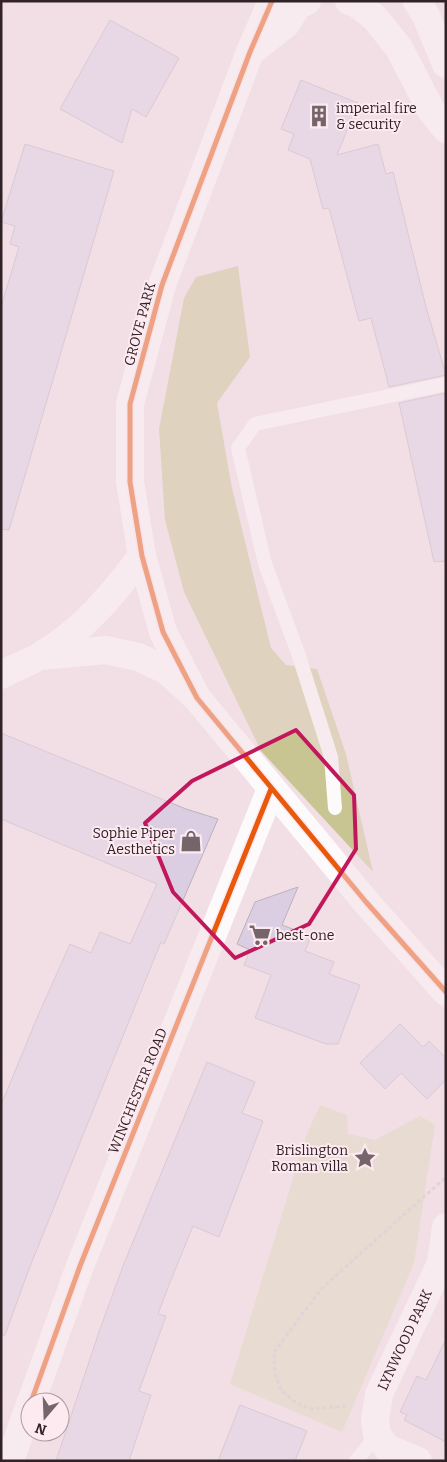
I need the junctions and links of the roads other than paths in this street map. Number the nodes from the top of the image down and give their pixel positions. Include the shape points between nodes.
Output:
1 (272, 1) edge
2 (307, 1) edge
3 (349, 1) edge
4 (429, 15) edge
5 (250, 52) junction
6 (446, 64) edge
7 (446, 129) edge
8 (446, 384) edge
9 (142, 556) junction
10 (40, 656) junction
11 (1, 674) edge
12 (197, 698) junction
13 (271, 789) junction
14 (335, 808) dead end
15 (446, 992) edge
16 (446, 1227) edge
17 (34, 1392) edge
18 (20, 1432) edge
19 (377, 1435) junction
20 (10, 1461) edge
21 (356, 1461) edge
22 (418, 1461) edge

1 - 5 main road, GROVE PARK
2 - 5 main road via 297,6 287,22
3 - 7 main road via 374,18 399,48 431,110
4 - 6 main road
5 - 9 main road, GROVE PARK via 162,285 130,404 130,482
8 - 14 lane via 255,424 238,448 265,564 331,757
9 - 10 main road via 106,602 73,633
9 - 12 main road, GROVE PARK via 163,632
10 - 11 main road
10 - 12 main road via 106,650 138,657 166,670
12 - 13 main road
13 - 15 main road
13 - 17 main road, WINCHESTER ROAD via 80,1266
16 - 19 main road, LYNWOOD PARK via 441,1263 379,1394 375,1421
18 - 20 main road, WINCHESTER ROAD
19 - 21 lane
19 - 22 main road via 386,1448

